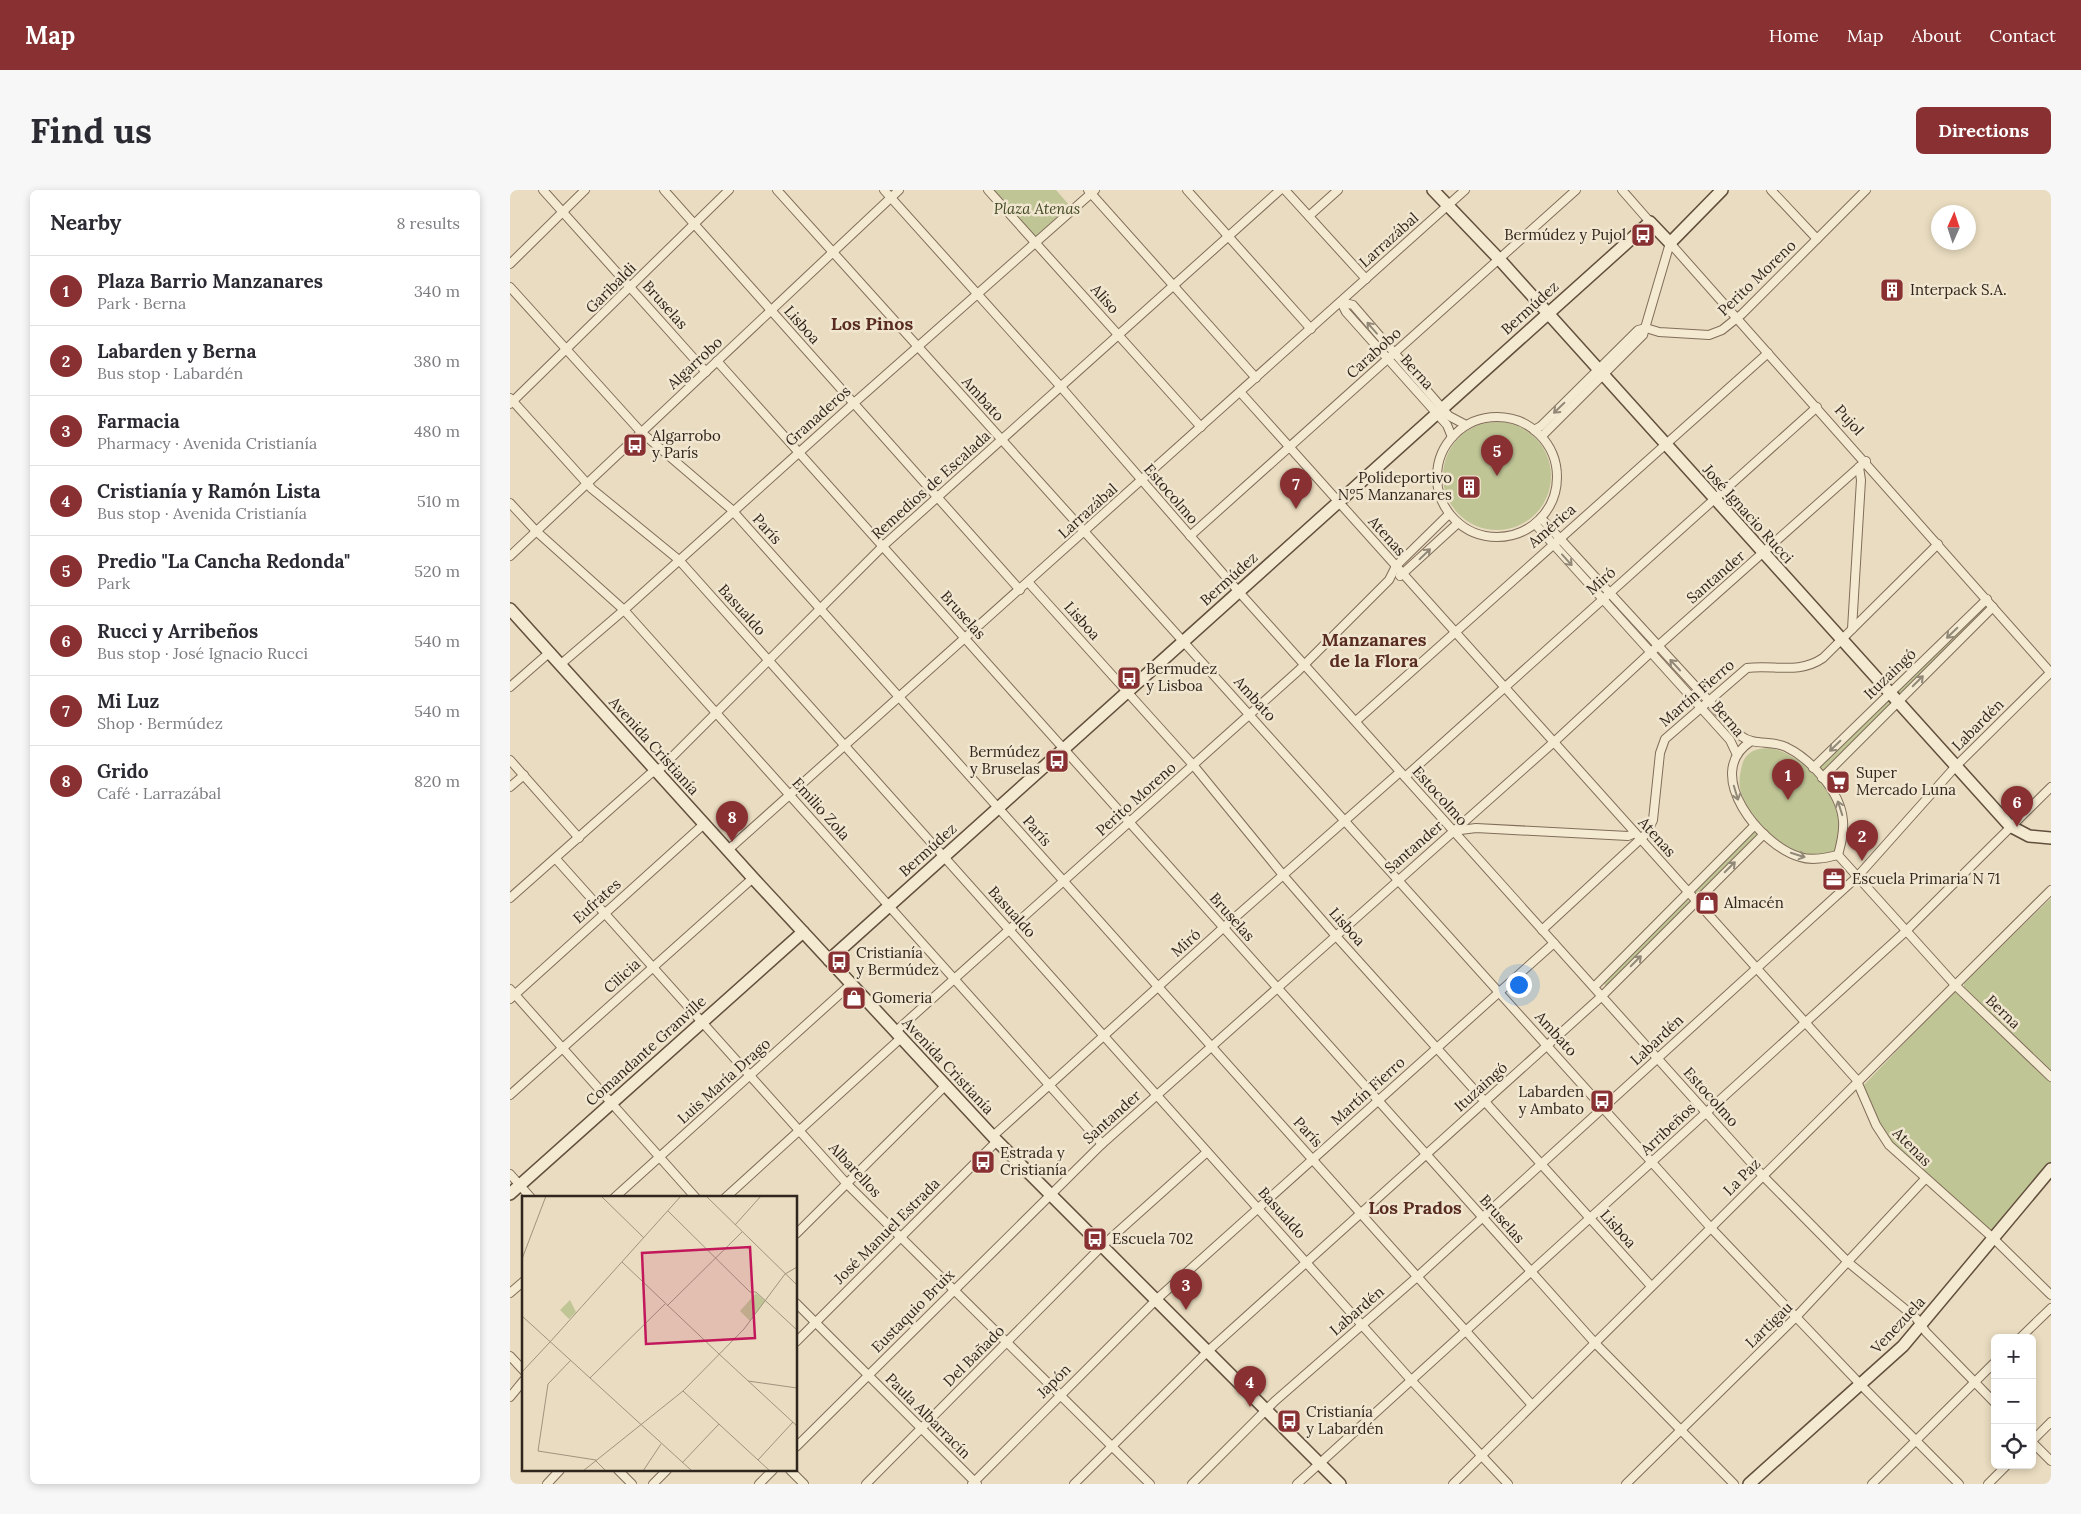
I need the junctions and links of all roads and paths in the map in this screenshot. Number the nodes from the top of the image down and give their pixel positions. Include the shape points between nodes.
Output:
1 (543, 190) edge
2 (584, 190) edge
3 (664, 190) edge
4 (730, 190) edge
5 (777, 190) edge
6 (884, 190) edge
7 (899, 190) edge
8 (988, 190) edge
9 (1187, 190) edge
10 (1280, 190) edge
11 (1286, 190) edge
12 (1338, 190) edge
13 (1433, 190) edge
14 (1465, 190) edge
15 (1576, 190) edge
16 (1622, 190) edge
17 (1722, 190) edge
18 (1772, 190) edge
19 (1866, 190) edge
20 (1091, 191) edge
21 (891, 198) junction
22 (1448, 205) junction
23 (563, 212) junction
24 (1309, 216) junction
25 (1650, 222) junction
26 (695, 224) junction
27 (1228, 236) junction
28 (1817, 239) junction
29 (1036, 242) junction
30 (1670, 243) junction
31 (832, 252) junction
32 (1500, 260) junction
33 (510, 264) edge
34 (1366, 279) junction
35 (1173, 286) junction
36 (510, 287) edge
37 (631, 288) junction
38 (977, 295) junction
39 (1341, 302) junction
40 (771, 311) junction
41 (1547, 313) junction
42 (1736, 319) junction
43 (1646, 328) junction
44 (1311, 329) junction
45 (1119, 334) junction
46 (917, 347) junction
47 (567, 350) junction
48 (1394, 353) junction
49 (1768, 353) junction
50 (1387, 360) junction
51 (718, 361) junction
52 (706, 372) junction
53 (1601, 372) junction
54 (1256, 378) junction
55 (1061, 386) junction
56 (1242, 392) junction
57 (511, 401) edge
58 (854, 403) junction
59 (1817, 407) junction
60 (1439, 410) junction
61 (1466, 425) junction
62 (1201, 427) junction
63 (1534, 430) junction
64 (641, 432) junction
65 (1452, 436) junction
66 (1542, 436) junction
67 (1001, 440) junction
68 (1665, 444) junction
69 (1290, 448) junction
70 (799, 452) junction
71 (1866, 461) junction
72 (1859, 467) junction
73 (1142, 481) junction
74 (587, 483) junction
75 (937, 497) junction
76 (1714, 499) junction
77 (1338, 502) junction
78 (510, 503) edge
79 (733, 512) junction
80 (1449, 514) junction
81 (1541, 518) junction
82 (1458, 523) junction
83 (1535, 524) junction
84 (536, 531) junction
85 (1085, 532) junction
86 (1190, 536) junction
87 (1559, 537) junction
88 (1552, 544) junction
89 (1938, 544) junction
90 (883, 546) junction
91 (1764, 553) junction
92 (510, 556) edge
93 (679, 560) junction
94 (1396, 566) junction
95 (1403, 574) junction
96 (1389, 580) junction
97 (1029, 583) junction
98 (1020, 590) junction
99 (1239, 592) junction
100 (1609, 593) junction
101 (1602, 599) junction
102 (1987, 599) junction
103 (1993, 607) junction
104 (510, 609) edge
105 (820, 609) junction
106 (624, 610) junction
107 (1852, 629) junction
108 (1454, 631) junction
109 (966, 639) junction
110 (1183, 640) junction
111 (1842, 641) junction
112 (1658, 646) junction
113 (550, 652) junction
114 (1650, 653) junction
115 (768, 660) junction
116 (561, 664) junction
117 (1304, 664) junction
118 (2051, 673) edge
119 (1504, 686) junction
120 (510, 687) edge
121 (1127, 690) junction
122 (1894, 698) junction
123 (899, 699) junction
124 (1708, 701) junction
125 (1700, 707) junction
126 (716, 712) junction
127 (1250, 715) junction
128 (1356, 721) junction
129 (1554, 742) junction
130 (1750, 742) junction
131 (845, 746) junction
132 (1064, 747) junction
133 (1737, 755) junction
134 (510, 760) edge
135 (1194, 766) junction
136 (1956, 766) junction
137 (1813, 768) junction
138 (656, 770) junction
139 (1402, 774) junction
140 (524, 775) junction
141 (1822, 778) junction
142 (510, 787) edge
143 (2051, 787) edge
144 (791, 796) junction
145 (998, 808) junction
146 (1468, 818) junction
147 (1131, 821) junction
148 (1345, 821) junction
149 (704, 824) junction
150 (1755, 825) junction
151 (2010, 826) junction
152 (1475, 828) junction
153 (1453, 831) junction
154 (1764, 834) junction
155 (1638, 836) junction
156 (579, 838) junction
157 (2051, 838) edge
158 (728, 850) junction
159 (1838, 855) junction
160 (944, 856) junction
161 (556, 859) junction
162 (1283, 875) junction
163 (1857, 876) junction
164 (753, 878) junction
165 (1397, 879) junction
166 (1063, 883) junction
167 (2051, 890) edge
168 (1688, 893) junction
169 (510, 898) edge
170 (1696, 901) junction
171 (888, 906) junction
172 (604, 913) junction
173 (1222, 928) junction
174 (1009, 929) junction
175 (1542, 930) junction
176 (803, 932) junction
177 (1905, 932) junction
178 (1336, 935) junction
179 (1554, 943) junction
180 (829, 960) junction
181 (653, 967) junction
182 (1756, 967) junction
183 (954, 980) junction
184 (851, 984) junction
185 (1956, 986) junction
186 (1158, 987) junction
187 (1277, 988) junction
188 (1594, 988) junction
189 (1500, 992) junction
190 (512, 994) edge
191 (1602, 996) junction
192 (1805, 1021) junction
193 (701, 1022) junction
194 (898, 1035) junction
195 (1104, 1036) junction
196 (1548, 1046) junction
197 (1211, 1047) junction
198 (1438, 1047) junction
199 (562, 1049) junction
200 (1658, 1059) junction
201 (750, 1076) junction
202 (2051, 1076) edge
203 (1858, 1082) junction
204 (1049, 1084) junction
205 (946, 1086) junction
206 (510, 1095) edge
207 (1158, 1095) junction
208 (1378, 1100) junction
209 (1486, 1102) junction
210 (611, 1103) junction
211 (1603, 1107) junction
212 (1706, 1112) junction
213 (800, 1130) junction
214 (995, 1139) junction
215 (1102, 1144) junction
216 (1207, 1152) junction
217 (1426, 1155) junction
218 (659, 1157) junction
219 (1313, 1158) junction
220 (1652, 1162) junction
221 (1542, 1164) junction
222 (2051, 1169) edge
223 (510, 1174) edge
224 (1763, 1176) junction
225 (1926, 1179) junction
226 (847, 1184) junction
227 (520, 1185) junction
228 (510, 1194) edge
229 (1049, 1194) junction
230 (529, 1196) edge
231 (616, 1196) edge
232 (694, 1196) edge
233 (727, 1196) edge
234 (1258, 1208) junction
235 (1361, 1215) junction
236 (1482, 1217) junction
237 (1590, 1218) junction
238 (1711, 1228) junction
239 (798, 1232) edge
240 (900, 1237) junction
241 (1993, 1238) junction
242 (1102, 1246) junction
243 (1308, 1263) junction
244 (1850, 1263) junction
245 (1531, 1272) junction
246 (1417, 1277) junction
247 (522, 1283) edge
248 (1651, 1286) junction
249 (953, 1289) junction
250 (510, 1293) edge
251 (2051, 1295) edge
252 (1157, 1300) junction
253 (798, 1305) edge
254 (2051, 1308) edge
255 (1796, 1318) junction
256 (816, 1323) junction
257 (1921, 1325) junction
258 (1362, 1326) junction
259 (1465, 1330) junction
260 (2024, 1334) edge
261 (798, 1340) edge
262 (1007, 1342) junction
263 (1595, 1343) junction
264 (1208, 1351) junction
265 (510, 1356) edge
266 (1991, 1366) edge
267 (522, 1369) edge
268 (867, 1376) junction
269 (1411, 1380) junction
270 (522, 1382) edge
271 (1974, 1382) junction
272 (1861, 1385) junction
273 (1060, 1395) junction
274 (510, 1397) edge
275 (1991, 1399) edge
276 (1532, 1405) junction
277 (1266, 1410) junction
278 (2051, 1422) edge
279 (920, 1429) junction
280 (1681, 1429) junction
281 (2036, 1437) edge
282 (1916, 1440) junction
283 (798, 1445) edge
284 (2036, 1445) edge
285 (1112, 1446) junction
286 (1481, 1457) junction
287 (2051, 1461) edge
288 (1318, 1462) junction
289 (2003, 1469) edge
290 (558, 1472) edge
291 (620, 1472) edge
292 (665, 1472) edge
293 (771, 1472) edge
294 (792, 1472) edge
295 (975, 1483) edge
296 (547, 1484) edge
297 (632, 1484) edge
298 (653, 1484) edge
299 (759, 1484) edge
300 (804, 1484) edge
301 (866, 1484) edge
302 (1074, 1484) edge
303 (1150, 1484) edge
304 (1192, 1484) edge
305 (1296, 1484) edge
306 (1340, 1484) edge
307 (1453, 1484) edge
308 (1508, 1484) edge
309 (1626, 1484) edge
310 (1734, 1484) edge
311 (1749, 1484) edge
312 (1872, 1484) edge
313 (1959, 1484) edge
314 (1988, 1484) edge

1 - 23 street, Bruselas
2 - 23 street
3 - 26 street, Lisboa
4 - 26 street, Garibaldi
5 - 31 street, Ambato
6 - 21 street, Estocolmo
7 - 21 street, Algarrobo
8 - 29 street, Aliso
9 - 27 street
10 - 27 street, Remedios de Escalada
11 - 24 street
12 - 24 street
13 - 22 street, José Ignacio Rucci
14 - 22 street, Larrazábal
15 - 32 street, Carabobo
16 - 25 street, Pujol
17 - 30 street
18 - 28 street
19 - 28 street, Perito Moreno
20 - 29 street, Granaderos
20 - 35 street
21 - 31 street, Algarrobo
21 - 38 street, Estocolmo
22 - 32 street, José Ignacio Rucci
22 - 34 street, Larrazábal
23 - 33 street
23 - 37 street, Bruselas
24 - 34 street
25 - 30 street, Pujol
25 - 41 street, Bermúdez
26 - 37 street, Garibaldi
26 - 40 street, Lisboa
27 - 35 street, Remedios de Escalada
27 - 44 street
28 - 42 street, Perito Moreno
29 - 38 street, Granaderos
29 - 45 street, Aliso
30 - 42 street, Pujol
30 - 43 street
31 - 40 street, Algarrobo
31 - 46 street, Ambato
32 - 41 street, José Ignacio Rucci
32 - 48 street, Carabobo
34 - 39 street, Larrazábal
35 - 45 street, Remedios de Escalada
35 - 54 street
36 - 47 street, París
37 - 47 street, Garibaldi
37 - 52 street, Bruselas
38 - 46 street, Granaderos
38 - 55 street, Estocolmo
39 - 44 street, Larrazábal
48 -> 39 street, Berna via 1352,305
39 - 50 street, Berna
40 - 51 street, Algarrobo
40 - 58 street, Lisboa
41 - 53 street, José Ignacio Rucci
41 - 60 street, Bermúdez
42 - 43 street, Perito Moreno via 1709,335 1659,332
42 - 49 street, Pujol
43 - 53 street via 1638,330
44 - 54 street, Larrazábal
45 - 55 street, Remedios de Escalada
45 - 62 street, Aliso
46 - 58 street, Granaderos
46 - 67 street, Ambato
47 - 57 street, Garibaldi
47 - 64 street, París
48 - 50 street, Carabobo
48 - 60 street, Berna
49 - 59 street, Pujol
49 - 68 street, América
50 - 60 street, Berna
50 - 69 street, Carabobo
51 - 52 street, Algarrobo
51 - 70 street, Bruselas
52 - 64 street, Algarrobo
53 -> 63 street
53 - 66 street
53 - 68 street, José Ignacio Rucci
54 - 56 street, Larrazábal
55 - 67 street, Remedios de Escalada
55 - 73 street, Estocolmo
56 - 62 street, Larrazábal
56 - 69 street, Atenas
57 - 74 street, Basualdo
58 - 70 street, Granaderos
58 - 75 street, Lisboa
59 - 71 street, Pujol
59 - 76 street, Miró
60 - 61 street, Berna
60 - 65 street, Berna
60 - 77 street, Bermúdez
61 - 63 street via 1483,418 1501,417 1519,421
61 - 65 street
62 - 73 street, Larrazábal
63 - 66 street
64 - 74 street, Algarrobo
64 - 79 street, París
65 - 80 street via 1439,461 1437,479 1440,497
66 - 81 street via 1552,451 1558,477 1552,503
67 - 75 street, Remedios de Escalada
67 - 85 street, Ambato
68 - 76 street, José Ignacio Rucci
68 - 87 street, América
69 - 77 street, Atenas
69 - 86 street, Carabobo
70 - 79 street, Granaderos
70 - 90 street, Bruselas
71 - 72 street, Santander
71 - 89 street, Pujol
72 - 91 street, Santander
72 - 107 street via 1862,480
73 - 85 street, Larrazábal
73 - 86 street, Estocolmo
74 - 84 street, Algarrobo
74 - 93 street, Basualdo
75 - 90 street, Remedios de Escalada
75 - 98 street, Lisboa
76 - 91 street, José Ignacio Rucci
76 - 100 street, Miró
77 - 94 street, Atenas
77 - 99 street, Bermúdez
78 - 84 street, Emilio Zola
79 - 93 street, Granaderos
79 - 105 street, París
80 - 82 street
80 - 94 street, Perito Moreno
81 - 83 street
81 - 87 street, Berna
82 - 83 street via 1492,537 1519,533
95 -> 82 street, Perito Moreno
83 - 88 street, Berna
84 - 92 street, Algarrobo
84 - 106 street, Emilio Zola
85 - 97 street, Larrazábal
85 - 110 street, Ambato
86 - 99 street, Estocolmo
87 - 88 street, América
87 - 100 street, Berna
88 -> 101 street, Berna
88 - 108 street, América
89 - 102 street, Pujol
89 - 107 street, Martín Fierro
90 - 105 street, Remedios de Escalada
90 - 109 street, Bruselas
91 - 111 street, José Ignacio Rucci
91 - 112 street, Santander
93 - 106 street, Granaderos
93 - 115 street, Basualdo
94 - 95 street, Atenas
94 - 96 street, Perito Moreno
95 - 96 street, Perito Moreno
95 - 108 street, Atenas
96 - 117 street, Perito Moreno
97 - 98 street, Larrazábal
97 - 121 street, Lisboa
98 - 109 street, Larrazábal
99 - 110 street, Bermúdez
99 - 117 street, Estocolmo
100 - 101 street, Miró
100 - 112 street, Berna
101 - 114 street, Berna
101 - 119 street, Miró
102 - 103 street, Pujol
102 -> 122 street, Ituzaingó
103 - 118 street, Pujol
122 -> 103 street, Ituzaingó
104 - 113 street, Avenida Cristianía
105 - 115 street, Remedios de Escalada
105 - 123 street, París
106 - 116 street, Granaderos
106 - 126 street, Emilio Zola
107 - 111 street, Martín Fierro
108 - 119 street, Atenas
108 - 128 street, América
109 - 123 street, Larrazábal
109 - 132 street, Bruselas
110 - 121 street, Bermúdez
110 - 127 street, Ambato
111 - 122 street, José Ignacio Rucci
111 - 124 street, Martín Fierro via 1818,662 1804,667 1747,668
112 - 114 street, Santander
124 -> 112 street, Berna
113 - 116 street, Avenida Cristianía
113 - 120 street
114 - 125 street, Berna
114 - 129 street, Santander
115 - 126 street, Remedios de Escalada
115 - 131 street, Basualdo
116 - 138 street, Avenida Cristianía
117 - 127 street, Perito Moreno
117 - 128 street, Estocolmo
118 - 136 street, Labardén
119 - 129 street, Atenas
119 - 139 street, Miró
121 - 132 street, Bermúdez
121 - 135 street, Lisboa
122 - 136 street, José Ignacio Rucci
122 -> 137 street, Ituzaingó
122 - 141 street, Ituzaingó
123 - 131 street, Larrazábal
123 - 145 street, París
124 - 125 street, Martín Fierro
124 - 130 street, Berna
125 - 133 street, Berna via 1730,740
125 - 155 street, Martín Fierro via 1669,734 1662,746 1653,820 1647,833
126 - 138 street, Remedios de Escalada
126 - 144 street, Emilio Zola
127 - 135 street, Perito Moreno
127 - 148 street, Ambato
128 - 139 street, Estocolmo
129 - 146 street, Santander
129 - 155 street, Atenas
130 - 133 street, Berna
130 - 137 street, Berna via 1786,747
131 - 144 street, Larrazábal
131 - 160 street, Basualdo
132 - 145 street, Bermúdez
132 - 147 street, Bruselas
133 -> 150 street, Berna via 1733,776 1735,791 1742,809
134 - 140 street
135 - 147 street, Perito Moreno
135 - 162 street, Lisboa
136 - 151 street, José Ignacio Rucci
136 - 163 street, Labardén
137 - 141 street, Berna
138 - 149 street, Avenida Cristianía
138 - 156 street, Remedios de Escalada
139 - 148 street, Miró
139 - 153 street, Estocolmo
140 - 142 street
140 - 156 street
159 -> 141 street, Berna via 1843,820 1837,798
143 - 151 street, Arribeños
144 - 158 street, Larrazábal
144 - 171 street, Emilio Zola
145 - 160 street, Bermúdez
145 - 166 street, París
146 - 152 street
146 - 153 street, Santander
147 - 166 street, Perito Moreno
147 - 173 street, Bruselas
148 - 162 street, Miró
148 - 165 street, Ambato
149 - 158 street, Avenida Cristianía
149 - 172 street, Eufrates
150 - 154 street, Berna
150 - 168 street
151 - 157 street, José Ignacio Rucci via 2029,836
151 - 177 street, Arribeños
152 - 153 street
152 - 155 street
153 - 165 street, Santander
153 - 175 street, Estocolmo
154 -> 159 street, Berna via 1784,850 1801,858
170 -> 154 street, Ituzaingó
155 - 168 street, Atenas
155 - 175 street, Martín Fierro
156 - 161 street, Remedios de Escalada
158 - 164 street, Avenida Cristianía
159 - 163 street, Berna
160 - 171 street, Bermúdez
160 - 174 street, Basualdo
161 - 169 street, Remedios de Escalada
161 - 172 street, Albarellos
162 - 173 street, Miró
162 - 178 street, Lisboa
163 - 177 street, Berna
163 - 182 street, Labardén
164 - 176 street, Avenida Cristianía
164 - 181 street, Cilicia
165 - 178 street, Santander
165 - 189 street, Ambato
166 - 174 street, Perito Moreno
166 - 186 street, París
167 - 185 street, La Paz
168 - 170 street, Atenas
168 - 188 street
170 - 182 street, Atenas
191 -> 170 street, Ituzaingó
171 - 180 street, Bermúdez
171 - 183 street, Emilio Zola
172 - 181 street, Albarellos
172 - 190 street, Eufrates
173 - 186 street, Miró
173 - 187 street, Bruselas
174 - 183 street, Perito Moreno
174 - 195 street, Basualdo
175 - 179 street, Estocolmo
176 - 180 street, Avenida Cristianía
176 - 193 street, Comandante Granville
177 - 185 street, Berna
177 - 192 street, Arribeños
178 - 187 street, Santander
178 - 198 street, Lisboa
179 - 188 street, Estocolmo
179 - 189 street, Martín Fierro
180 - 184 street, Avenida Cristianía
181 - 193 street, Albarellos
181 - 199 street, Cilicia
182 - 192 street, Atenas
182 - 200 street, Labardén
183 - 194 street, Perito Moreno
183 - 204 street, Emilio Zola
184 - 194 street, Avenida Cristianía
184 - 201 street, Luis María Drago
185 - 202 street, Berna
185 - 203 street, La Paz
186 - 195 street, Miró
186 - 197 street, París
187 - 197 street, Santander
187 - 208 street, Bruselas
188 - 191 street, Estocolmo
189 - 196 street, Ambato
189 - 198 street, Martín Fierro
190 - 199 street
191 - 196 street, Ituzaingó
191 - 200 street, Estocolmo
192 - 203 street, Atenas
192 - 212 street, Arribeños
193 - 201 street, Albarellos
193 - 210 street, Comandante Granville
194 - 205 street, Avenida Cristianía
194 - 213 street, Perito Moreno
195 - 204 street, Miró
195 - 207 street, Basualdo
196 - 209 street, Ituzaingó
196 - 211 street, Ambato
197 - 207 street, Santander
197 - 219 street, París
198 - 208 street, Martín Fierro
198 - 209 street, Lisboa
199 - 206 street, Cilicia
199 - 210 street
200 - 211 street, Labardén
200 - 212 street, Estocolmo
201 - 213 street, Albarellos
201 - 218 street, Luis María Drago
203 - 224 street, La Paz
203 - 225 street, Atenas via 1882,1137
204 - 214 street, Miró
204 - 215 street, Emilio Zola
205 - 214 street, Avenida Cristianía
205 - 226 street
207 - 215 street, Santander
207 - 216 street, Basualdo
208 - 217 street, Bruselas
208 - 219 street, Martín Fierro
209 - 217 street, Ituzaingó
209 - 221 street, Lisboa
210 - 218 street
210 - 227 street, Comandante Granville
211 - 220 street, Ambato
211 - 221 street, Labardén
212 - 220 street, Arribeños
212 - 224 street, Estocolmo
213 - 226 street, Albarellos
213 - 233 street, Perito Moreno
214 - 229 street, Avenida Cristianía
214 - 240 street, José Manuel Estrada
215 - 229 street, Santander
216 - 234 street, Basualdo
216 - 242 street, Del Bañado
217 - 235 street, Ituzaingó
217 - 236 street, Bruselas
218 - 231 street, Luis María Drago
218 - 232 street
219 - 234 street, Martín Fierro
219 - 235 street, París
220 - 237 street, Arribeños
220 - 238 street, Ambato
221 - 236 street, Labardén
221 - 237 street, Lisboa
222 - 241 street, Venezuela
223 - 227 street
224 - 238 street, La Paz
224 - 244 street, Estocolmo
225 - 241 street, Atenas
225 - 244 street, Lartigau
226 - 239 street
226 - 240 street, Albarellos
227 - 228 street, Comandante Granville
227 - 230 street
229 - 242 street, Avenida Cristianía
229 - 249 street, Eustaquio Bruix
234 - 243 street, Basualdo
234 - 252 street, Martín Fierro
235 - 243 street, Ituzaingó
235 - 246 street, París
236 - 245 street, Bruselas
236 - 246 street, Labardén
237 - 245 street, Arribeños
237 - 248 street, Lisboa
238 - 248 street, La Paz
238 - 255 street
240 - 249 street, Albarellos
240 - 256 street, José Manuel Estrada
241 - 251 street, Atenas
241 - 257 street, Venezuela
242 - 252 street, Avenida Cristianía
242 - 262 street, Del Bañado
243 - 258 street, Basualdo
243 - 264 street, Ituzaingó
244 - 255 street, Lartigau
244 - 257 street, Estocolmo
245 - 259 street, Arribeños
245 - 263 street, Bruselas
246 - 258 street, Labardén
246 - 259 street, París
247 - 250 street
248 - 263 street, La Paz
249 - 262 street, Albarellos
249 - 268 street, Eustaquio Bruix
252 - 264 street, Avenida Cristianía
252 - 273 street, Japón
253 - 256 street, Paula Albarracín
254 - 260 street
255 - 272 street
255 - 280 street, Lartigau
256 - 261 street, José Manuel Estrada
256 - 268 street, Paula Albarracín
257 - 271 street, Estocolmo
257 - 272 street, Venezuela
258 - 269 street, Basualdo
258 - 277 street, Labardén
259 - 269 street, Arribeños
259 - 276 street, París
262 - 273 street, Albarellos
262 - 279 street, Del Bañado
263 - 276 street, La Paz
263 - 280 street, Bruselas
264 - 277 street, Avenida Cristianía
264 - 285 street, Ituzaingó
265 - 267 street
266 - 271 street
268 - 279 street, Paula Albarracín
268 - 283 street, Eustaquio Bruix
269 - 286 street, Basualdo
269 - 288 street, Arribeños
270 - 274 street
271 - 275 street, Estocolmo
271 - 282 street
272 - 282 street
272 - 311 street, Venezuela
273 - 285 street, Albarellos
273 - 295 street, Japón
276 - 286 street, La Paz
277 - 288 street, Avenida Cristianía
277 - 304 street, Labardén
278 - 281 street
279 - 295 street, Paula Albarracín
279 - 301 street, Del Bañado
280 - 309 street, Lartigau
280 - 310 street, Bruselas
282 - 312 street
282 - 313 street
284 - 287 street
285 - 302 street, Ituzaingó
285 - 303 street, Albarellos
286 - 307 street, La Paz
286 - 308 street
288 - 305 street, Arribeños
288 - 306 street, Avenida Cristianía
289 - 314 street
290 - 296 street
291 - 297 street
292 - 298 street
293 - 299 street
294 - 300 street

